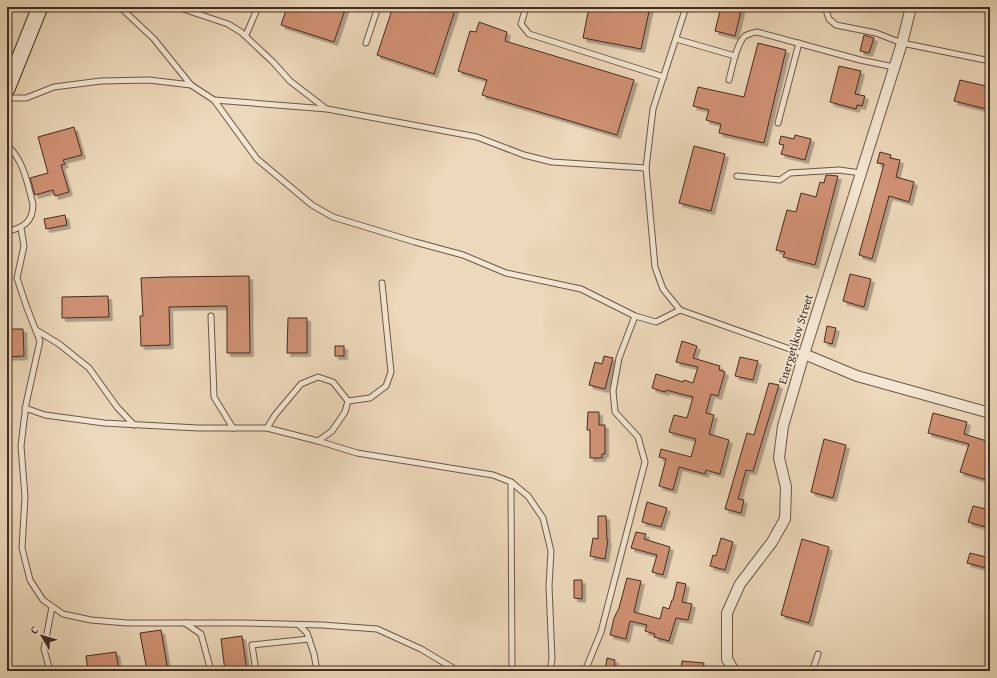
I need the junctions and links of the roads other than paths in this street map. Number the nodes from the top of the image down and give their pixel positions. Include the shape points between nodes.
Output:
1 (40, 7) edge
2 (120, 7) edge
3 (177, 7) edge
4 (258, 7) edge
5 (378, 7) edge
6 (526, 7) edge
7 (686, 7) edge
8 (825, 7) edge
9 (911, 7) edge
10 (246, 35) junction
11 (676, 39) junction
12 (366, 43) dead end
13 (798, 43) junction
14 (902, 43) junction
15 (735, 56) junction
16 (990, 61) edge
17 (894, 67) junction
18 (664, 77) junction
19 (729, 80) dead end
20 (191, 85) junction
21 (7, 89) edge
22 (7, 98) edge
23 (214, 100) junction
24 (327, 109) junction
25 (778, 123) dead end
26 (7, 145) edge
27 (646, 168) junction
28 (861, 173) junction
29 (737, 176) dead end
30 (20, 228) junction
31 (7, 232) edge
32 (382, 283) dead end
33 (680, 310) junction
34 (211, 316) dead end
35 (635, 316) junction
36 (36, 330) junction
37 (804, 354) junction
38 (348, 401) junction
39 (25, 408) junction
40 (990, 413) edge
41 (134, 425) junction
42 (233, 428) junction
43 (266, 428) junction
44 (318, 441) junction
45 (511, 482) junction
46 (52, 607) junction
47 (184, 622) junction
48 (299, 625) junction
49 (310, 639) junction
50 (818, 654) dead end
51 (50, 671) edge
52 (211, 671) edge
53 (256, 671) edge
54 (316, 671) edge
55 (458, 671) edge
56 (512, 671) edge
57 (550, 671) edge
58 (585, 671) edge
59 (734, 671) edge
60 (811, 671) edge

1 - 21 main road
2 - 20 lane via 154,39
3 - 10 lane via 228,24
4 - 10 lane
5 - 12 lane
6 - 18 lane via 521,24 529,34
7 - 11 lane
8 - 14 lane via 829,19 836,25 876,33
9 - 14 street, Energetikov Street
10 - 24 lane via 290,81
11 - 15 lane
11 - 18 lane
13 - 15 lane via 757,32 752,33 742,40
13 - 17 lane
13 - 25 lane
14 - 16 lane
14 - 17 street, Energetikov Street
15 - 19 lane
17 - 28 street, Energetikov Street
18 - 27 lane via 653,109
20 - 22 lane via 149,80 101,81 54,87 26,98
20 - 23 lane
23 - 24 lane
23 - 35 lane via 257,159 312,205 333,217 463,255 506,272 581,289
24 - 27 lane via 476,137 524,155 552,162
26 - 30 lane via 23,167 33,204 31,215
27 - 33 lane via 655,267 663,289
28 - 29 lane via 839,170 790,173 780,180
28 - 37 street, Energetikov Street
30 - 31 lane
30 - 36 lane via 24,246 18,278
32 - 38 lane via 391,372 386,386 370,398
33 - 35 lane via 656,322
33 - 37 lane
34 - 42 lane via 214,397
35 - 58 lane via 619,358 613,391 616,412 638,438 644,462 601,632
36 - 39 lane via 40,341
36 - 41 lane via 59,344 89,368 117,407
37 - 40 street via 857,376
37 - 59 street, Energetikov Street via 783,426 779,458 786,487 785,519 772,542 740,584 727,613 727,659
38 - 43 lane via 333,382 318,377 301,384
38 - 44 lane via 345,412 332,431
39 - 41 lane via 45,415
39 - 46 lane via 21,446 25,497 22,548 30,580 43,600
41 - 42 lane
42 - 43 lane
43 - 44 lane
44 - 45 lane via 357,454 493,475
45 - 56 lane
45 - 57 lane via 528,496 543,518 551,551
46 - 47 lane via 63,614 91,620 127,623
46 - 51 lane via 44,649
47 - 48 lane
47 - 52 lane via 201,634
48 - 49 lane
48 - 55 lane via 377,629 421,649
49 - 53 lane via 252,645
49 - 54 lane
50 - 60 lane

